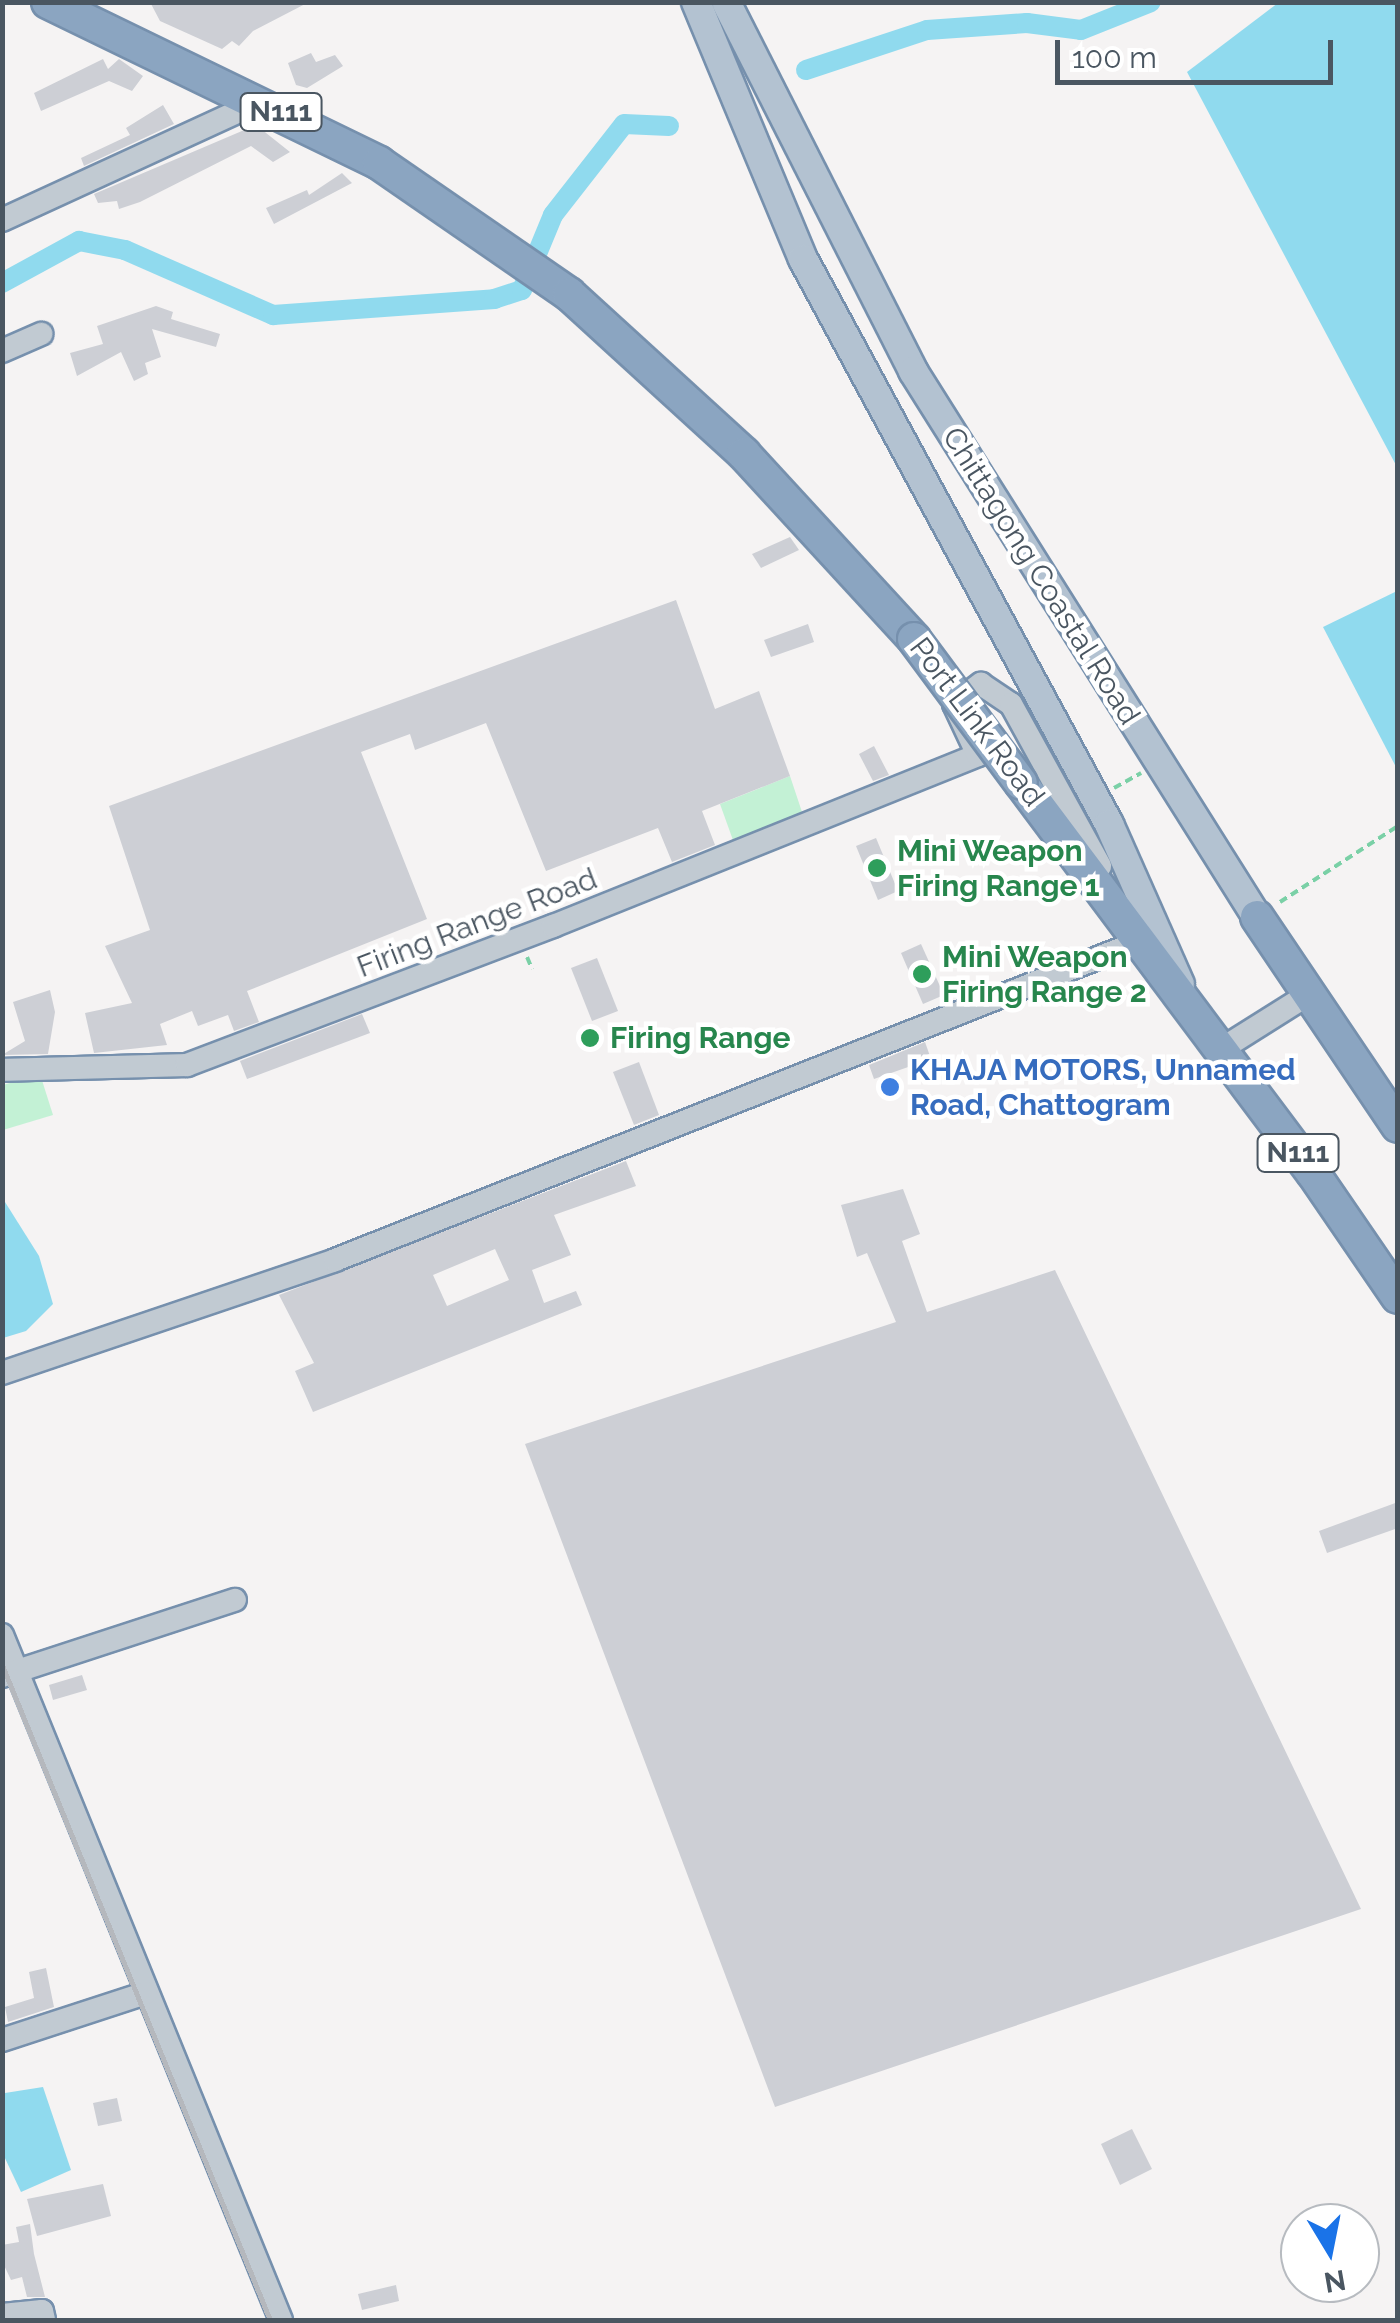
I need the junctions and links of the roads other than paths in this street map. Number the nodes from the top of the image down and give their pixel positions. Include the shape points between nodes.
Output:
1 (48, 2) edge
2 (696, 2) edge
3 (726, 2) edge
4 (261, 101) junction
5 (2, 220) edge
6 (41, 334) dead end
7 (2, 350) edge
8 (1128, 863) junction
9 (1114, 888) junction
10 (1257, 917) joint
11 (1148, 936) junction
12 (1309, 994) junction
13 (1220, 1050) junction
14 (2, 1070) edge
15 (1398, 1126) edge
16 (1398, 1297) edge
17 (2, 1373) edge
18 (235, 1600) dead end
19 (2, 1635) edge
20 (10, 1673) edge
21 (146, 1993) junction
22 (2, 2040) edge
23 (2, 2315) edge
24 (44, 2320) edge
25 (282, 2320) edge

1 - 4 highway, N111
2 - 8 main road, Chittagong Coastal Road via 803,259
3 - 10 main road, Chittagong Coastal Road via 913,371
4 - 5 street
4 - 11 highway, Port Link Road / N111, bridge via 379,163 569,294 744,454 914,639
6 - 7 street
8 - 9 street via 1127,883
8 - 11 main road, Chittagong Coastal Road
9 - 11 street
9 - 14 street, Firing Range Road via 1011,704 981,684 954,704 978,755 239,1049 187,1065
10 - 12 highway, Chittagong Coastal Road
11 - 13 highway, Port Link Road / N111
11 - 17 street via 335,1260
12 - 13 street
12 - 15 highway, Chittagong Coastal Road
13 - 16 highway, Port Link Road / N111
18 - 20 street
19 - 20 street
20 - 21 street
21 - 22 street
21 - 25 street
23 - 24 street via 42,2311

